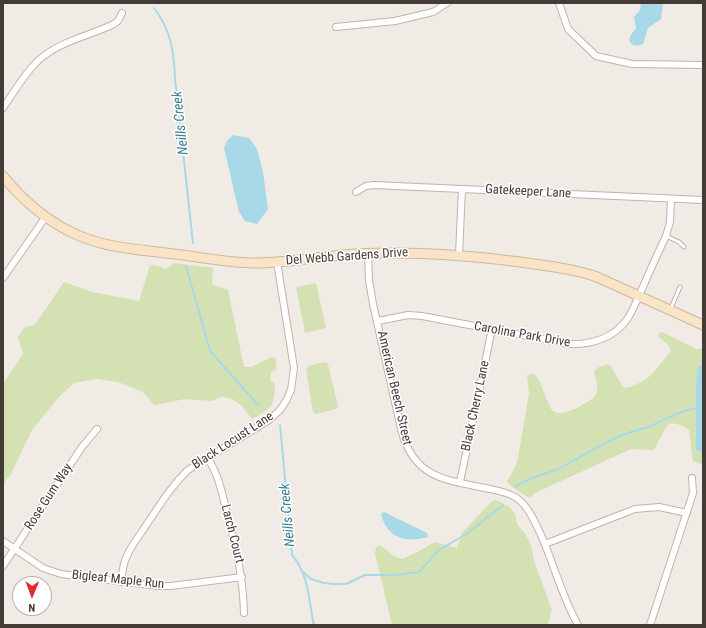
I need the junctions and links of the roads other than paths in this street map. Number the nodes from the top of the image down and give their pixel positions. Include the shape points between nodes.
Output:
1 (447, 3) edge
2 (559, 3) edge
3 (122, 12) dead end
4 (336, 27) dead end
5 (703, 65) edge
6 (3, 108) edge
7 (3, 176) edge
8 (462, 189) junction
9 (356, 192) dead end
10 (671, 199) junction
11 (703, 200) edge
12 (45, 218) junction
13 (666, 236) junction
14 (684, 247) dead end
15 (368, 254) junction
16 (459, 255) junction
17 (277, 262) junction
18 (3, 278) edge
19 (680, 287) dead end
20 (639, 296) junction
21 (670, 310) junction
22 (378, 321) junction
23 (703, 325) edge
24 (492, 329) junction
25 (96, 429) dead end
26 (208, 459) junction
27 (692, 478) dead end
28 (460, 482) junction
29 (687, 513) junction
30 (3, 541) edge
31 (545, 544) junction
32 (15, 548) junction
33 (3, 566) edge
34 (242, 577) junction
35 (121, 582) junction
36 (244, 613) dead end
37 (578, 625) edge
38 (650, 625) edge

1 - 4 street via 433,12 395,21
2 - 5 street via 568,29 596,56 632,64
3 - 6 street via 112,25 60,45 44,55
7 - 12 street, Del Webb Gardens Drive
8 - 9 street, Gatekeeper Lane via 374,185
8 - 10 street, Gatekeeper Lane
8 - 16 street
10 - 11 street, Gatekeeper Lane
10 - 13 street, Carolina Park Drive via 670,222
12 - 17 street, Del Webb Gardens Drive via 91,241 117,247 242,262
12 - 18 street
13 - 14 lane
13 - 20 street, Carolina Park Drive
15 - 16 street, Del Webb Gardens Drive
15 - 17 street, Del Webb Gardens Drive
15 - 22 street, American Beech Street via 369,280
16 - 20 street, Del Webb Gardens Drive via 572,270 596,277
17 - 26 street, Black Locust Lane via 294,368 291,390 280,410 269,420
19 - 21 lane
20 - 21 street, Del Webb Gardens Drive
20 - 24 street, Carolina Park Drive via 628,319 617,330 593,343 568,344
21 - 23 street, Del Webb Gardens Drive
22 - 24 street, Carolina Park Drive via 408,315
22 - 28 street, American Beech Street via 406,447 426,470 442,479
24 - 28 street, Black Cherry Lane
25 - 32 street, Rose Gum Way
26 - 34 street, Larch Court via 218,477
26 - 35 street, Black Locust Lane via 188,470 172,488 126,556
27 - 29 street via 693,493
28 - 31 street, American Beech Street via 503,492 518,499 534,520
29 - 31 street via 659,507 635,508
29 - 38 street
30 - 32 street, Bigleaf Maple Run
31 - 37 street, American Beech Street
32 - 33 street, Rose Gum Way
32 - 35 street, Bigleaf Maple Run via 43,568 61,574
34 - 35 street, Bigleaf Maple Run via 171,586
34 - 36 street, Larch Court

